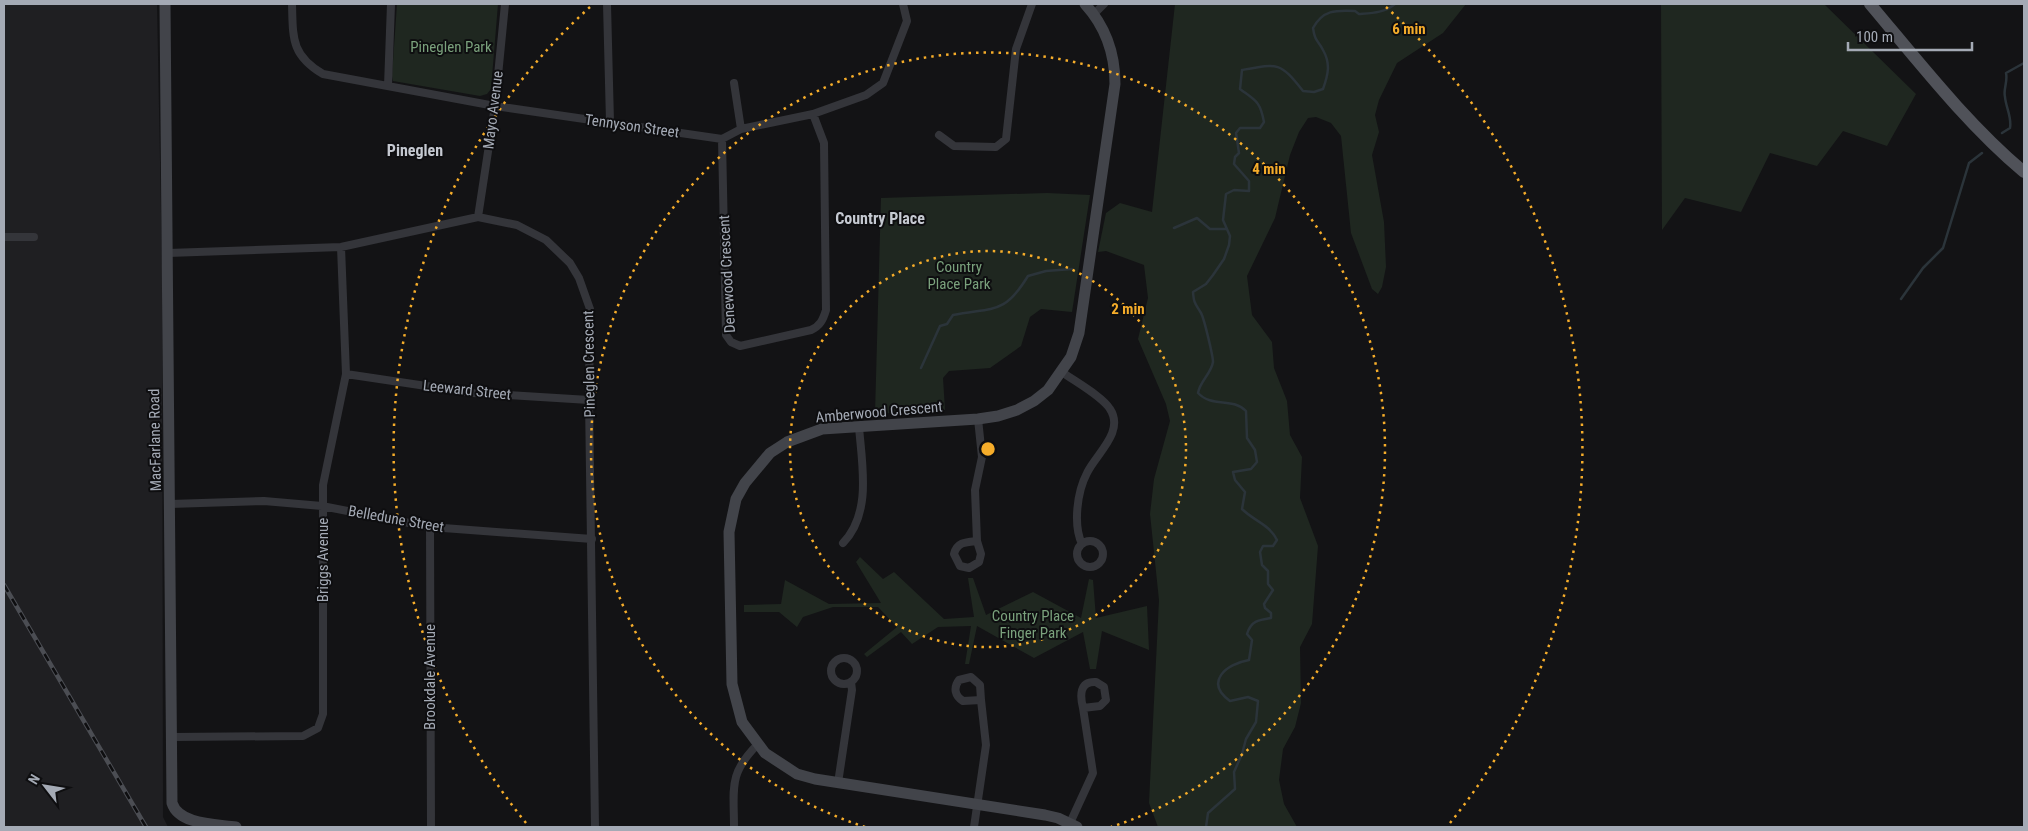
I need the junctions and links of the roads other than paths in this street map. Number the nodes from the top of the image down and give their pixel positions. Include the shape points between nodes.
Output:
1 (165, 4) edge
2 (292, 4) edge
3 (391, 4) edge
4 (505, 4) edge
5 (607, 4) edge
6 (902, 4) edge
7 (1032, 4) edge
8 (1085, 4) edge
9 (1104, 4) edge
10 (1870, 4) edge
11 (1094, 14) junction
12 (734, 83) dead end
13 (388, 86) junction
14 (495, 106) junction
15 (813, 114) junction
16 (610, 122) junction
17 (741, 129) junction
18 (939, 135) dead end
19 (722, 139) junction
20 (2024, 172) edge
21 (478, 217) junction
22 (4, 237) edge
23 (34, 237) dead end
24 (341, 247) junction
25 (168, 253) junction
26 (1062, 372) junction
27 (346, 374) junction
28 (589, 400) junction
29 (978, 419) junction
30 (859, 427) junction
31 (170, 504) junction
32 (322, 506) junction
33 (430, 527) junction
34 (592, 539) junction
35 (977, 541) dead end
36 (843, 543) dead end
37 (1082, 544) dead end
38 (851, 682) dead end
39 (981, 700) dead end
40 (1083, 708) dead end
41 (173, 737) junction
42 (758, 744) junction
43 (838, 784) junction
44 (978, 804) junction
45 (1074, 825) edge
46 (236, 827) edge
47 (431, 827) edge
48 (595, 827) edge
49 (734, 827) edge
50 (974, 827) edge

1 - 25 street, MacFarlane Road
2 - 13 street, Tennyson Street via 293,37 298,53 309,65 323,74
3 - 13 street
4 - 14 street, Mayo Avenue
5 - 16 street
6 - 15 street via 907,21 883,83 866,94
7 - 18 street via 1016,49 1006,139 996,147 954,146
8 - 11 street, Amberwood Crescent
9 - 11 street
10 - 20 main road via 1941,89
11 - 26 street, Amberwood Crescent via 1110,45 1115,84 1078,333 1071,357
12 - 17 street
13 - 14 street, Tennyson Street
14 - 16 street, Tennyson Street
14 - 21 street, Mayo Avenue
15 - 17 street
15 - 19 street, Denewood Crescent via 824,143 824,317 818,327 811,330 740,346 726,335
16 - 19 street, Tennyson Street
17 - 19 street
21 - 24 street, Pineglen Crescent
21 - 28 street, Pineglen Crescent via 517,226 546,240 570,264 590,309
22 - 23 street
24 - 25 street, Pineglen Crescent
24 - 27 street, Briggs Avenue
25 - 31 street, MacFarlane Road
26 - 29 street, Amberwood Crescent via 1034,401 998,416
26 - 37 street via 1105,403 1114,417 1111,436 1086,474 1080,492
27 - 28 street, Leeward Street via 473,393
27 - 32 street, Briggs Avenue via 323,485
28 - 34 street, Pineglen Crescent
29 - 30 street, Amberwood Crescent
29 - 35 street via 982,457 974,490
30 - 36 street via 864,491 856,526
30 - 42 street, Amberwood Crescent via 822,429 787,442 756,468 736,499 729,532 732,684 742,722
31 - 32 street, Belledune Street via 264,501
31 - 41 street, MacFarlane Road
32 - 33 street, Belledune Street
32 - 41 street, Briggs Avenue via 323,714 318,728 303,736
33 - 34 street, Belledune Street
33 - 47 street, Brookdale Avenue
34 - 48 street, Pineglen Crescent
38 - 43 street
39 - 44 street via 986,745
40 - 45 street via 1094,773
41 - 46 street, MacFarlane Road via 172,803 176,813 184,818
42 - 43 street, Amberwood Crescent via 765,753 797,774
42 - 49 street via 742,760 734,783
43 - 44 street, Amberwood Crescent
44 - 45 street, Amberwood Crescent via 1045,815
44 - 50 street

